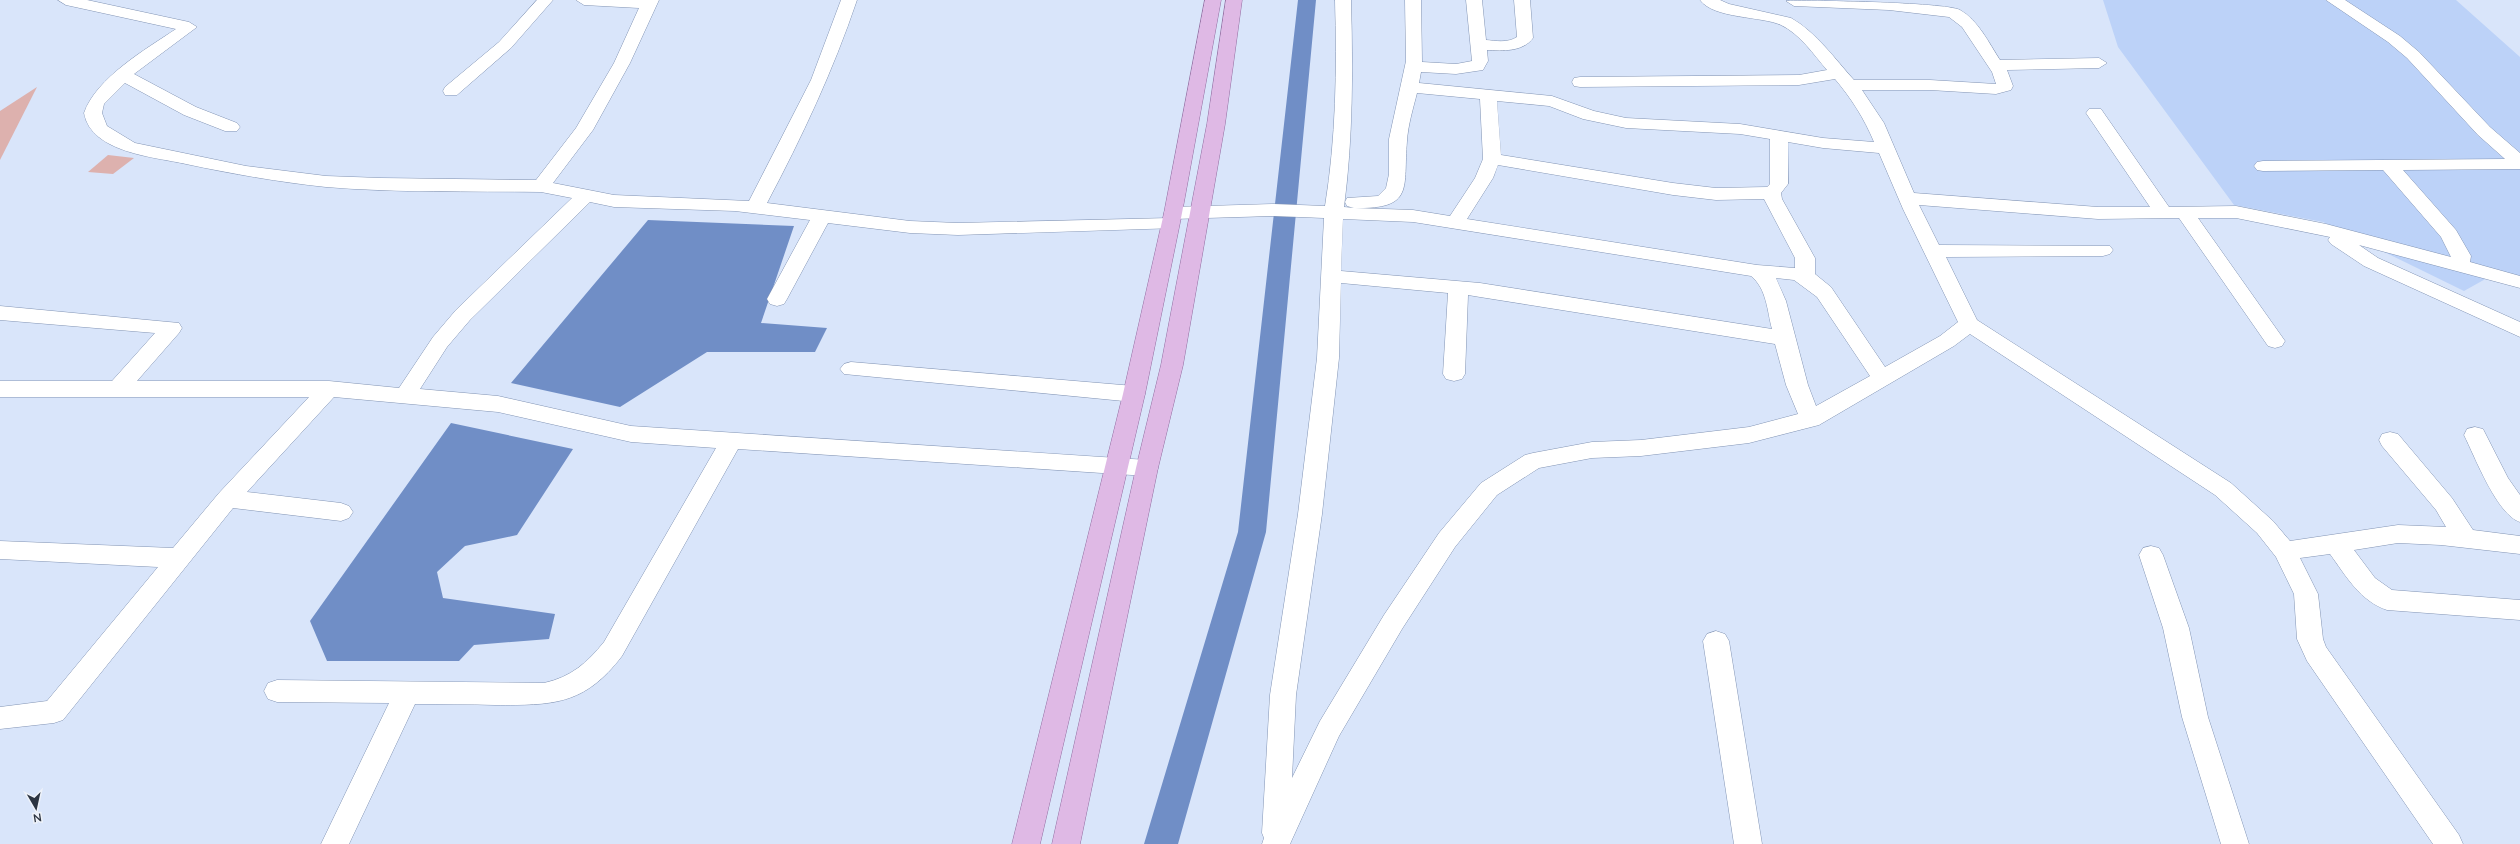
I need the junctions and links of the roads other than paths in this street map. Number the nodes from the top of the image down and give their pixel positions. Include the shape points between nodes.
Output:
1 (66, 0) edge
2 (545, 0) edge
3 (584, 0) edge
4 (848, 0) edge
5 (1212, 0) edge
6 (1234, 0) edge
7 (1343, 0) edge
8 (1413, 0) edge
9 (1474, 0) edge
10 (1522, 0) edge
11 (1708, 0) edge
12 (2334, 0) edge
13 (1794, 1) edge
14 (650, 2) edge
15 (1785, 21) junction
16 (1478, 45) junction
17 (2099, 63) dead end
18 (1995, 65) junction
19 (1414, 67) junction
20 (123, 75) junction
21 (1844, 79) junction
22 (1580, 82) dead end
23 (1409, 87) junction
24 (451, 91) dead end
25 (1488, 94) junction
26 (2095, 113) dead end
27 (231, 127) dead end
28 (1779, 135) junction
29 (1886, 148) junction
30 (1492, 159) junction
31 (2520, 163) edge
32 (2388, 165) junction
33 (2263, 166) dead end
34 (541, 186) junction
35 (1772, 193) junction
36 (585, 196) junction
37 (1907, 198) junction
38 (755, 208) junction
39 (1330, 208) junction
40 (2183, 211) junction
41 (2163, 212) junction
42 (1198, 214) junction
43 (822, 216) junction
44 (1172, 219) junction
45 (1455, 223) junction
46 (2326, 230) junction
47 (2103, 250) dead end
48 (1933, 251) junction
49 (2459, 266) junction
50 (1757, 271) junction
51 (1331, 276) junction
52 (1805, 276) junction
53 (2520, 282) edge
54 (1458, 288) junction
55 (777, 299) dead end
56 (0, 313) edge
57 (1969, 324) junction
58 (2520, 330) edge
59 (1784, 338) junction
60 (2275, 340) dead end
61 (851, 369) dead end
62 (1454, 374) dead end
63 (1882, 378) junction
64 (119, 388) junction
65 (0, 389) edge
66 (329, 389) junction
67 (1134, 394) junction
68 (405, 395) junction
69 (1811, 419) junction
70 (2475, 435) dead end
71 (2390, 440) dead end
72 (731, 442) junction
73 (1118, 465) junction
74 (1147, 468) junction
75 (227, 499) junction
76 (340, 512) dead end
77 (2520, 513) edge
78 (2466, 539) junction
79 (2335, 543) junction
80 (2520, 546) edge
81 (0, 550) edge
82 (2286, 551) junction
83 (2151, 555) dead end
84 (178, 558) junction
85 (2520, 610) edge
86 (1716, 641) dead end
87 (278, 692) dead end
88 (407, 693) junction
89 (0, 718) edge
90 (335, 844) edge
91 (1026, 844) edge
92 (1066, 844) edge
93 (1276, 844) edge
94 (1748, 844) edge
95 (2235, 844) edge
96 (2449, 844) edge

1 - 20 street via 189,27
2 - 24 street via 505,45
3 - 14 street
4 - 38 street via 836,40 797,130
5 - 44 main road
6 - 42 main road via 1216,124
7 - 39 street via 1345,64 1340,169
8 - 19 street via 1416,46
9 - 16 street
10 - 16 street via 1525,32 1522,42 1509,45
11 - 15 street via 1724,8
12 - 31 street via 2394,39 2413,55 2484,131
13 - 15 street
13 - 18 street via 1889,5 1954,13 1968,24
14 - 34 street via 622,62 584,130
15 - 21 street via 1805,35
16 - 19 street via 1480,61 1470,68
17 - 18 street
18 - 21 street via 2004,80 2005,86 2001,88
19 - 23 street
20 - 27 street via 190,111
20 - 34 street via 95,104 93,113 95,120 114,140 130,147 246,171 326,181
21 - 22 street
21 - 29 street via 1875,123
23 - 25 street
23 - 39 street via 1398,140 1396,185 1391,195 1373,202
25 - 28 street via 1552,101 1589,115 1626,123 1715,126
25 - 30 street
26 - 41 street
28 - 29 street via 1823,143
28 - 35 street via 1779,184
29 - 37 street
30 - 35 street via 1673,189 1716,194
30 - 45 street via 1484,178
31 - 32 street
32 - 33 street
32 - 49 street via 2450,234 2461,256
34 - 36 street
35 - 52 street via 1805,258
36 - 38 street via 614,201
36 - 68 street via 462,315 440,342
37 - 41 street via 2098,213
37 - 48 street
38 - 43 street
39 - 42 street
39 - 45 street
39 - 51 street
40 - 41 street
40 - 46 street via 2236,212
40 - 60 street
42 - 44 street
42 - 74 main road via 1172,365
43 - 44 street via 958,229
43 - 55 street
44 - 67 main road
45 - 50 street
46 - 49 street
46 - 58 street via 2371,262
47 - 48 street
48 - 57 street
49 - 53 street
50 - 52 street via 1790,272
50 - 59 street via 1767,280 1776,300
51 - 54 street
51 - 93 street via 1324,410 1283,695
52 - 63 street via 1824,292
54 - 59 street
54 - 62 street
56 - 64 street via 172,328
57 - 63 street via 1947,341
57 - 82 street via 2223,489 2265,527
59 - 69 street via 1797,385
61 - 67 street
63 - 69 street
64 - 65 street
64 - 66 street
66 - 68 street
66 - 75 street
67 - 73 main road
68 - 72 street via 498,404 631,434
69 - 93 street via 1749,435 1641,448 1592,450 1533,460 1489,489 1447,540 1393,622 1329,729
70 - 77 street via 2499,483
71 - 78 street via 2444,504
72 - 73 street
72 - 88 street via 613,649 598,670 582,682 544,694
73 - 74 street
73 - 91 main road
74 - 92 main road
75 - 76 street
75 - 84 street
78 - 79 street via 2398,534
78 - 80 street
79 - 82 street
79 - 85 street via 2366,585 2386,600
81 - 84 street
82 - 96 street via 2306,594 2310,639 2316,653
83 - 95 street via 2176,628 2195,717
84 - 89 street via 54,712
86 - 94 street
87 - 88 street
88 - 90 street

